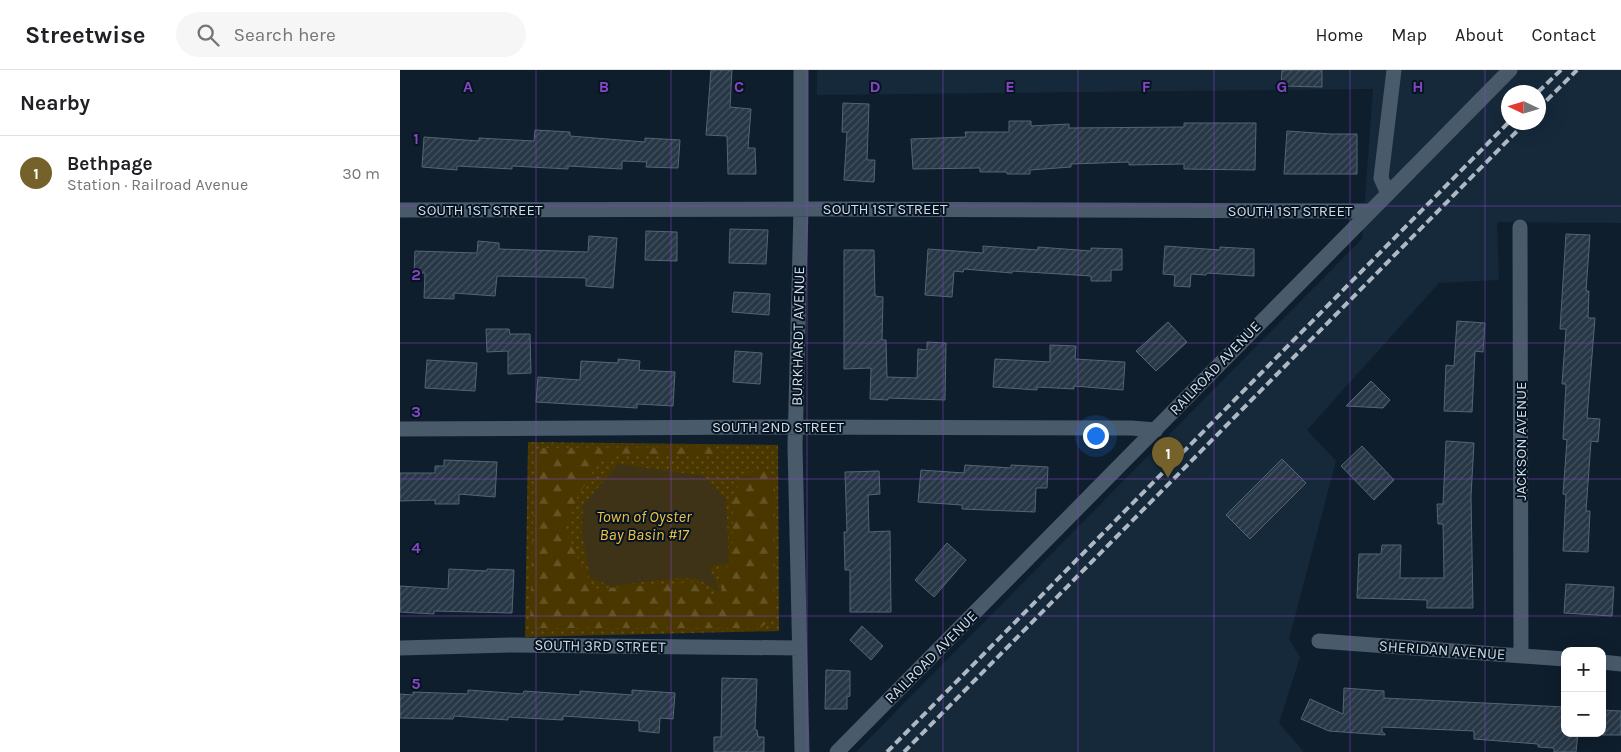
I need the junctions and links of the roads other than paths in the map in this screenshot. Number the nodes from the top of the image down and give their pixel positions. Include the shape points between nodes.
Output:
1 (801, 70) edge
2 (1394, 70) edge
3 (1510, 70) edge
4 (1388, 194) junction
5 (801, 209) junction
6 (400, 210) edge
7 (1370, 211) junction
8 (1520, 227) dead end
9 (795, 427) junction
10 (400, 429) edge
11 (1156, 430) junction
12 (1319, 641) dead end
13 (400, 648) edge
14 (799, 648) junction
15 (1521, 656) junction
16 (1561, 659) edge
17 (1606, 662) edge
18 (1621, 664) edge
19 (802, 752) edge
20 (837, 752) edge

1 - 5 street, BURKHARDT AVENUE
2 - 4 street via 1381,178
3 - 4 street, RAILROAD AVENUE
4 - 7 street, RAILROAD AVENUE
5 - 6 street, SOUTH 1ST STREET
5 - 7 street, SOUTH 1ST STREET
5 - 9 street, BURKHARDT AVENUE
7 - 11 street, RAILROAD AVENUE
8 - 15 street, JACKSON AVENUE
9 - 10 street, SOUTH 2ND STREET
9 - 11 street, SOUTH 2ND STREET
9 - 14 street, BURKHARDT AVENUE
11 - 20 street, RAILROAD AVENUE
12 - 15 street, SHERIDAN AVENUE
13 - 14 street, SOUTH 3RD STREET via 511,645
14 - 19 street, BURKHARDT AVENUE
15 - 16 street, SHERIDAN AVENUE
17 - 18 street

